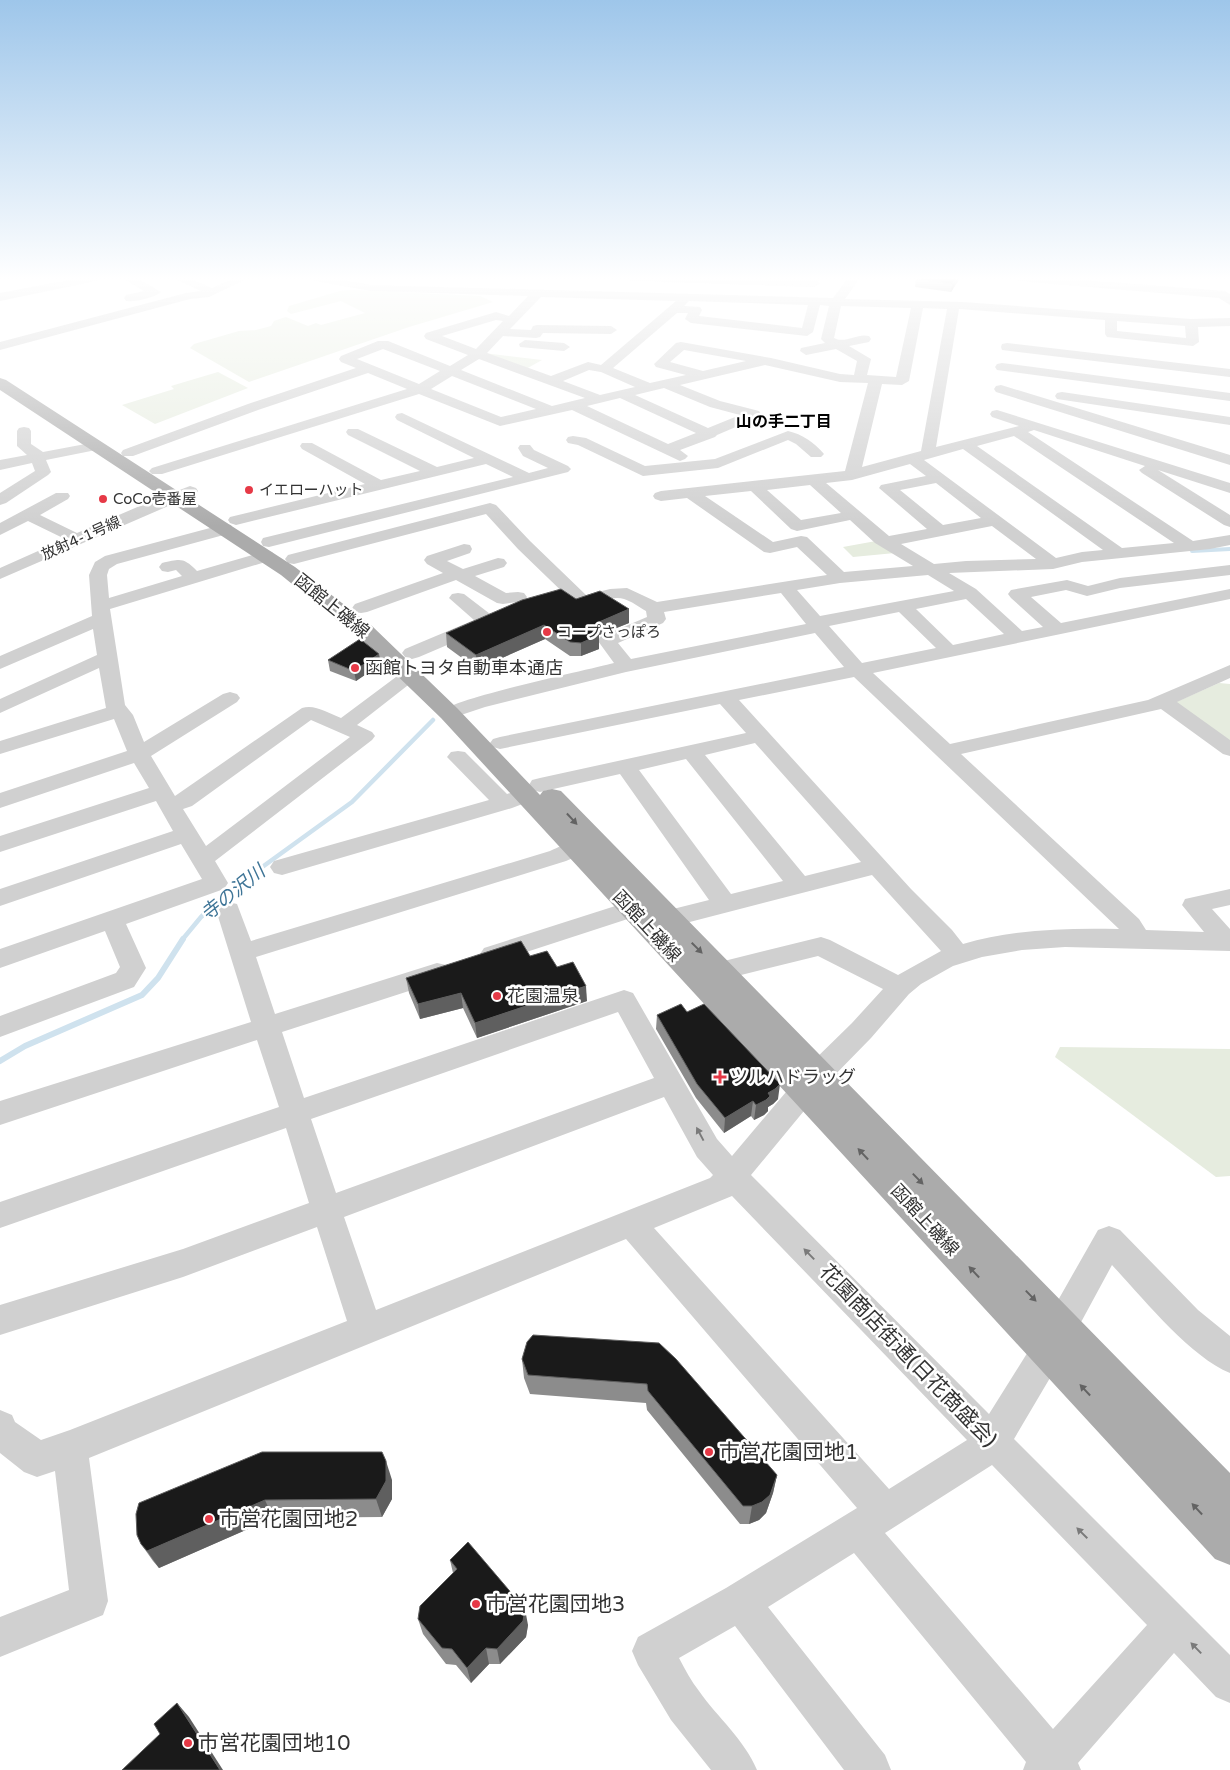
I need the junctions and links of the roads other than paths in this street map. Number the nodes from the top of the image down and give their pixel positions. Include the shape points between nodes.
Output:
1 (350, 361) edge
2 (425, 361) edge
3 (467, 361) edge
4 (499, 361) edge
5 (614, 361) edge
6 (665, 361) edge
7 (765, 361) joint
8 (864, 361) edge
9 (906, 361) edge
10 (944, 361) edge
11 (1004, 361) edge
12 (1124, 361) edge
13 (1002, 367) junction
14 (368, 368) junction
15 (604, 369) junction
16 (0, 370) edge
17 (451, 371) junction
18 (1230, 373) edge
19 (702, 375) junction
20 (860, 379) junction
21 (876, 380) junction
22 (551, 381) junction
23 (0, 383) edge
24 (666, 384) junction
25 (650, 388) junction
26 (421, 389) junction
27 (1001, 389) junction
28 (622, 394) junction
29 (1230, 397) edge
30 (599, 399) junction
31 (573, 405) junction
32 (550, 410) junction
33 (1165, 412) junction
34 (997, 414) junction
35 (402, 417) dead end
36 (1230, 420) edge
37 (1034, 426) junction
38 (1015, 430) junction
39 (1136, 431) junction
40 (24, 432) dead end
41 (353, 432) dead end
42 (710, 434) junction
43 (994, 436) junction
44 (573, 440) dead end
45 (965, 444) junction
46 (96, 446) junction
47 (307, 446) dead end
48 (525, 448) dead end
49 (667, 450) junction
50 (1113, 451) junction
51 (932, 453) junction
52 (128, 454) junction
53 (816, 454) dead end
54 (38, 458) junction
55 (912, 458) junction
56 (488, 460) junction
57 (1230, 460) edge
58 (0, 465) edge
59 (700, 466) junction
60 (157, 471) junction
61 (435, 472) junction
62 (852, 474) junction
63 (527, 478) junction
64 (939, 478) junction
65 (813, 480) junction
66 (380, 486) junction
67 (755, 487) junction
68 (1230, 488) edge
69 (690, 493) junction
70 (183, 494) junction
71 (62, 496) dead end
72 (661, 496) dead end
73 (0, 500) edge
74 (406, 509) junction
75 (28, 515) junction
76 (853, 515) junction
77 (995, 520) junction
78 (1230, 522) edge
79 (230, 524) junction
80 (424, 526) junction
81 (0, 530) edge
82 (940, 531) junction
83 (70, 535) dead end
84 (1230, 540) edge
85 (886, 542) junction
86 (1190, 546) junction
87 (1165, 548) junction
88 (268, 549) junction
89 (464, 549) dead end
90 (974, 551) dead end
91 (1120, 554) junction
92 (294, 559) junction
93 (498, 563) dead end
94 (1053, 564) junction
95 (990, 565) junction
96 (168, 567) dead end
97 (930, 569) junction
98 (1230, 570) edge
99 (0, 574) edge
100 (460, 574) junction
101 (1191, 574) junction
102 (194, 578) junction
103 (840, 578) junction
104 (785, 587) junction
105 (970, 593) junction
106 (1222, 596) edge
107 (518, 597) dead end
108 (458, 598) dead end
109 (903, 606) junction
110 (361, 608) junction
111 (654, 608) junction
112 (102, 612) junction
113 (817, 625) junction
114 (1057, 629) junction
115 (1018, 637) junction
116 (950, 652) junction
117 (107, 657) junction
118 (0, 663) edge
119 (412, 664) junction
120 (626, 666) junction
121 (859, 670) junction
122 (1230, 671) edge
123 (725, 697) junction
124 (230, 698) dead end
125 (1163, 701) junction
126 (0, 707) edge
127 (457, 710) junction
128 (118, 711) junction
129 (344, 726) junction
130 (760, 736) junction
131 (500, 743) junction
132 (0, 748) edge
133 (1230, 750) edge
134 (691, 751) junction
135 (946, 751) junction
136 (139, 754) junction
137 (458, 757) dead end
138 (625, 766) junction
139 (523, 794) junction
140 (165, 799) junction
141 (0, 801) edge
142 (187, 834) junction
143 (0, 844) edge
144 (574, 849) junction
145 (202, 858) junction
146 (878, 866) junction
147 (282, 867) dead end
148 (800, 886) junction
149 (1230, 897) edge
150 (0, 898) edge
151 (726, 904) junction
152 (632, 909) junction
153 (228, 910) dead end
154 (682, 915) dead end
155 (112, 919) junction
156 (1140, 940) junction
157 (1229, 942) edge
158 (241, 952) junction
159 (957, 955) junction
160 (0, 959) edge
161 (733, 968) dead end
162 (890, 982) dead end
163 (0, 1027) edge
164 (266, 1028) junction
165 (672, 1082) junction
166 (812, 1083) junction
167 (0, 1113) edge
168 (296, 1113) junction
169 (732, 1176) junction
170 (328, 1210) junction
171 (0, 1215) edge
172 (631, 1223) junction
173 (0, 1320) edge
174 (366, 1328) junction
175 (1054, 1338) junction
176 (1230, 1358) edge
177 (0, 1427) edge
178 (992, 1442) junction
179 (70, 1448) junction
180 (1230, 1503) edge
181 (871, 1520) junction
182 (1230, 1544) edge
183 (740, 1602) junction
184 (1173, 1625) junction
185 (0, 1637) edge
186 (1230, 1683) edge
187 (1052, 1767) edge
188 (736, 1770) edge
189 (870, 1770) edge

1 - 14 street
2 - 17 street
3 - 17 street
4 - 22 street
5 - 15 street
6 - 19 street via 661,364
7 - 19 street
7 - 20 street via 840,378
8 - 20 street
9 - 21 street via 902,380
10 - 51 street via 928,450
11 - 13 street
12 - 18 street
13 - 27 street
13 - 29 street
14 - 26 street
14 - 52 street
15 - 22 street via 588,366
15 - 25 street
16 - 52 main road, 函館上磯線
17 - 26 street
17 - 32 street
19 - 24 street
20 - 21 street
21 - 62 street
22 - 30 street
23 - 46 main road, 函館上磯線
24 - 25 street
24 - 42 street via 715,404 754,414
25 - 28 street
26 - 32 street via 500,422
26 - 60 street
27 - 33 street
27 - 34 street
27 - 39 street
28 - 30 street
28 - 42 street
30 - 31 street
31 - 32 street
31 - 49 street
33 - 36 street
33 - 39 street
34 - 37 street
34 - 43 street
35 - 56 street
37 - 38 street
37 - 50 street
38 - 43 street
38 - 86 street
39 - 50 street
39 - 57 street
40 - 54 street via 24,446
41 - 61 street
42 - 49 street
43 - 45 street
44 - 59 street via 643,471
45 - 51 street
45 - 91 street
46 - 54 street
46 - 70 main road, 函館上磯線
47 - 66 street
48 - 63 street via 528,453 562,469
49 - 59 street
50 - 68 street
50 - 78 street
51 - 55 street
52 - 60 main road, 函館上磯線
53 - 59 street via 788,435 718,464
54 - 58 street
54 - 73 street via 43,472
55 - 62 street
55 - 64 street
56 - 61 street
56 - 63 street
60 - 70 main road, 函館上磯線
61 - 66 street
62 - 65 street
63 - 74 street
64 - 77 street
64 - 82 street via 887,488
65 - 67 street
65 - 76 street
66 - 74 street
66 - 79 street
67 - 69 street
67 - 76 street via 797,526
69 - 72 street
69 - 103 street via 770,548 800,541
70 - 79 main road, 函館上磯線
70 - 99 street, 放射4-1号線
71 - 75 street
74 - 80 street
74 - 88 street
75 - 81 street
75 - 83 street
76 - 85 street
77 - 82 street
77 - 94 street
79 - 88 main road, 函館上磯線
79 - 112 street via 111,560 102,566 98,575
80 - 92 street
80 - 111 street via 490,508 583,602 627,593
82 - 85 street
84 - 86 street
85 - 97 street
86 - 87 street
87 - 91 street
87 - 101 street
88 - 92 main road, 函館上磯線
88 - 102 street
88 - 119 main road, 函館上磯線 via 354,622
89 - 100 street via 433,560
90 - 95 street
91 - 94 street via 1082,557
92 - 110 main road, 函館上磯線
93 - 100 street
94 - 95 street
95 - 97 street
96 - 102 street via 180,564
97 - 103 street
97 - 105 street
98 - 101 street
100 - 107 street via 503,600
100 - 110 street
101 - 106 street
101 - 114 street via 1120,583 1087,591 1067,585 1017,594
102 - 112 street
103 - 104 street
104 - 111 street
104 - 113 street
105 - 109 street
105 - 115 street
106 - 114 street
108 - 119 street via 487,621
109 - 113 street
109 - 116 street
110 - 119 main road, 函館上磯線
111 - 120 street via 657,619 607,641
112 - 117 street
112 - 118 street
113 - 120 street
113 - 121 street
114 - 115 street
115 - 116 street
116 - 121 street
117 - 126 street
117 - 128 street
119 - 127 main road, 函館上磯線
119 - 129 street
120 - 127 street
121 - 123 street
121 - 135 street
122 - 125 street
123 - 130 street
123 - 131 street
124 - 136 street
125 - 133 street
125 - 135 street
127 - 131 main road, 函館上磯線
127 - 139 main road, 函館上磯線
128 - 132 street
128 - 136 street via 123,715
129 - 140 street via 308,712 184,801
129 - 145 street via 365,736
130 - 134 street
130 - 146 street
131 - 139 main road, 函館上磯線
134 - 138 street
134 - 148 street
135 - 156 street via 1130,925
136 - 140 street
136 - 141 street
137 - 139 street
138 - 139 street
138 - 151 street
139 - 144 main road, 函館上磯線
139 - 147 street
139 -> 166 main road, 函館上磯線
140 - 142 street
140 - 143 street
142 - 145 street
142 - 150 street
144 - 152 main road, 函館上磯線
144 - 158 street
145 - 155 street via 216,883
146 - 148 street
146 - 159 street via 944,936
148 - 151 street
149 - 157 street via 1194,905
151 - 154 street
152 - 164 street
152 - 166 main road, 函館上磯線 via 722,1006
153 - 158 street
155 - 160 street
155 - 163 street via 133,968 125,980
156 - 157 street
156 - 159 street via 1045,938
158 - 164 street
159 - 166 street via 925,968 900,987
161 - 162 street via 821,946
164 - 167 street
164 - 168 street
165 - 168 street, 花園商店街通(日花商盛会) via 624,1000
169 -> 165 street, 花園商店街通(日花商盛会) via 708,1148
165 - 170 street
166 - 169 street
166 - 175 main road, 函館上磯線
168 - 170 street
168 - 171 street
169 - 172 street via 721,1187
178 -> 169 street, 花園商店街通(日花商盛会)
170 - 173 street via 183,1263
170 - 174 street
172 - 174 street
172 - 181 street
174 - 179 street
175 - 176 street via 1109,1240 1186,1321
175 - 178 street
175 - 180 main road, 函館上磯線
182 -> 175 main road, 函館上磯線
177 - 179 street via 0,1432 37,1459
178 - 181 street
184 -> 178 street, 花園商店街通(日花商盛会)
179 - 185 street via 89,1601
181 - 183 street
181 - 187 street
183 - 188 street via 652,1651 685,1706
183 - 189 street
186 -> 184 street, 花園商店街通(日花商盛会)
184 - 187 street

